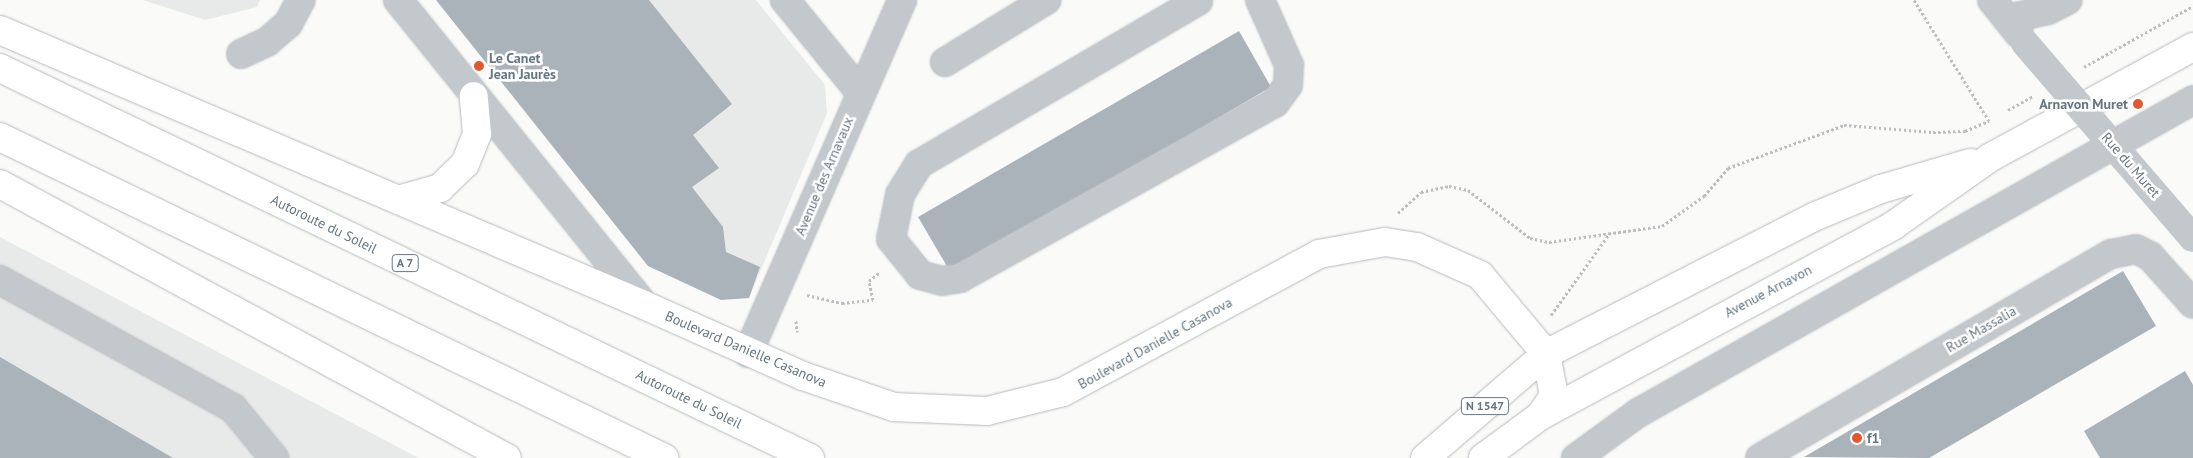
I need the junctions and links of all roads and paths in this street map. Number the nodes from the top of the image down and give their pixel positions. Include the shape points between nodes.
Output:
1 (301, 0) edge
2 (398, 0) edge
3 (785, 0) edge
4 (902, 0) edge
5 (1046, 0) edge
6 (1205, 0) edge
7 (1260, 0) edge
8 (1914, 0) edge
9 (2068, 0) edge
10 (2193, 6) edge
11 (2000, 10) edge
12 (0, 30) edge
13 (2193, 47) edge
14 (242, 54) dead end
15 (945, 62) dead end
16 (0, 68) edge
17 (2074, 73) dead end
18 (860, 92) junction
19 (2040, 92) dead end
20 (474, 96) junction
21 (2193, 100) edge
22 (2006, 112) dead end
23 (1997, 116) dead end
24 (1989, 121) junction
25 (0, 137) edge
26 (1990, 157) junction
27 (0, 184) edge
28 (398, 200) junction
29 (1610, 232) junction
30 (2193, 238) edge
31 (1376, 244) junction
32 (880, 265) dead end
33 (0, 280) edge
34 (808, 294) dead end
35 (2193, 304) edge
36 (644, 306) junction
37 (796, 320) dead end
38 (1525, 327) junction
39 (797, 332) dead end
40 (748, 353) junction
41 (1546, 354) junction
42 (1540, 416) junction
43 (274, 458) edge
44 (506, 458) edge
45 (664, 458) edge
46 (810, 458) edge
47 (1425, 458) edge
48 (1483, 458) edge
49 (1576, 458) edge
50 (1760, 458) edge

1 - 14 street via 288,24 267,42
2 - 20 street, Boulevard Danielle Casanova
3 - 18 street
4 - 18 street, Avenue des Arnavaux
5 - 15 street
6 - 7 street via 919,164 900,194 891,239 920,275 942,281 960,278 1276,103 1288,85 1289,65
8 - 24 path
9 - 11 street via 2048,10
10 - 17 path
11 - 30 street, Rue du Muret, bridge
12 - 28 main road
13 - 26 main road, Avenue Arnavon / N 1547
16 - 46 main road, Autoroute du Soleil / A 7
18 - 40 street, Avenue des Arnavaux
19 - 22 path
20 - 28 main road via 477,134 465,164 440,188
20 - 36 street, Boulevard Danielle Casanova via 611,270
21 - 49 street via 1638,413
23 - 24 path
24 - 29 path via 1965,131 1844,126 1728,168 1704,196 1662,226
25 - 45 main road
26 - 41 main road, Avenue Arnavon / N 1547 via 1881,190 1816,216
26 - 42 main road, Avenue Arnavon / N 1547 via 1894,225
27 - 44 main road
28 - 36 main road
29 - 31 path via 1549,242 1530,238 1468,190 1448,186 1421,192 1404,204
29 - 38 path via 1553,314
31 - 38 main road, Boulevard Danielle Casanova via 1417,246 1480,275
31 - 40 main road, Boulevard Danielle Casanova via 1319,254 1063,392 987,410 894,406
32 - 34 path via 880,273 869,281 873,300 842,303
33 - 43 street via 232,408
35 - 50 street, Rue Massalia via 2150,256 2136,249 2111,254
36 - 40 main road, Boulevard Danielle Casanova
37 - 39 path
38 - 41 main road, Boulevard Danielle Casanova
41 - 42 main road, Boulevard Danielle Casanova via 1554,396
41 - 47 main road, N 1547
42 - 48 main road, Boulevard Danielle Casanova

